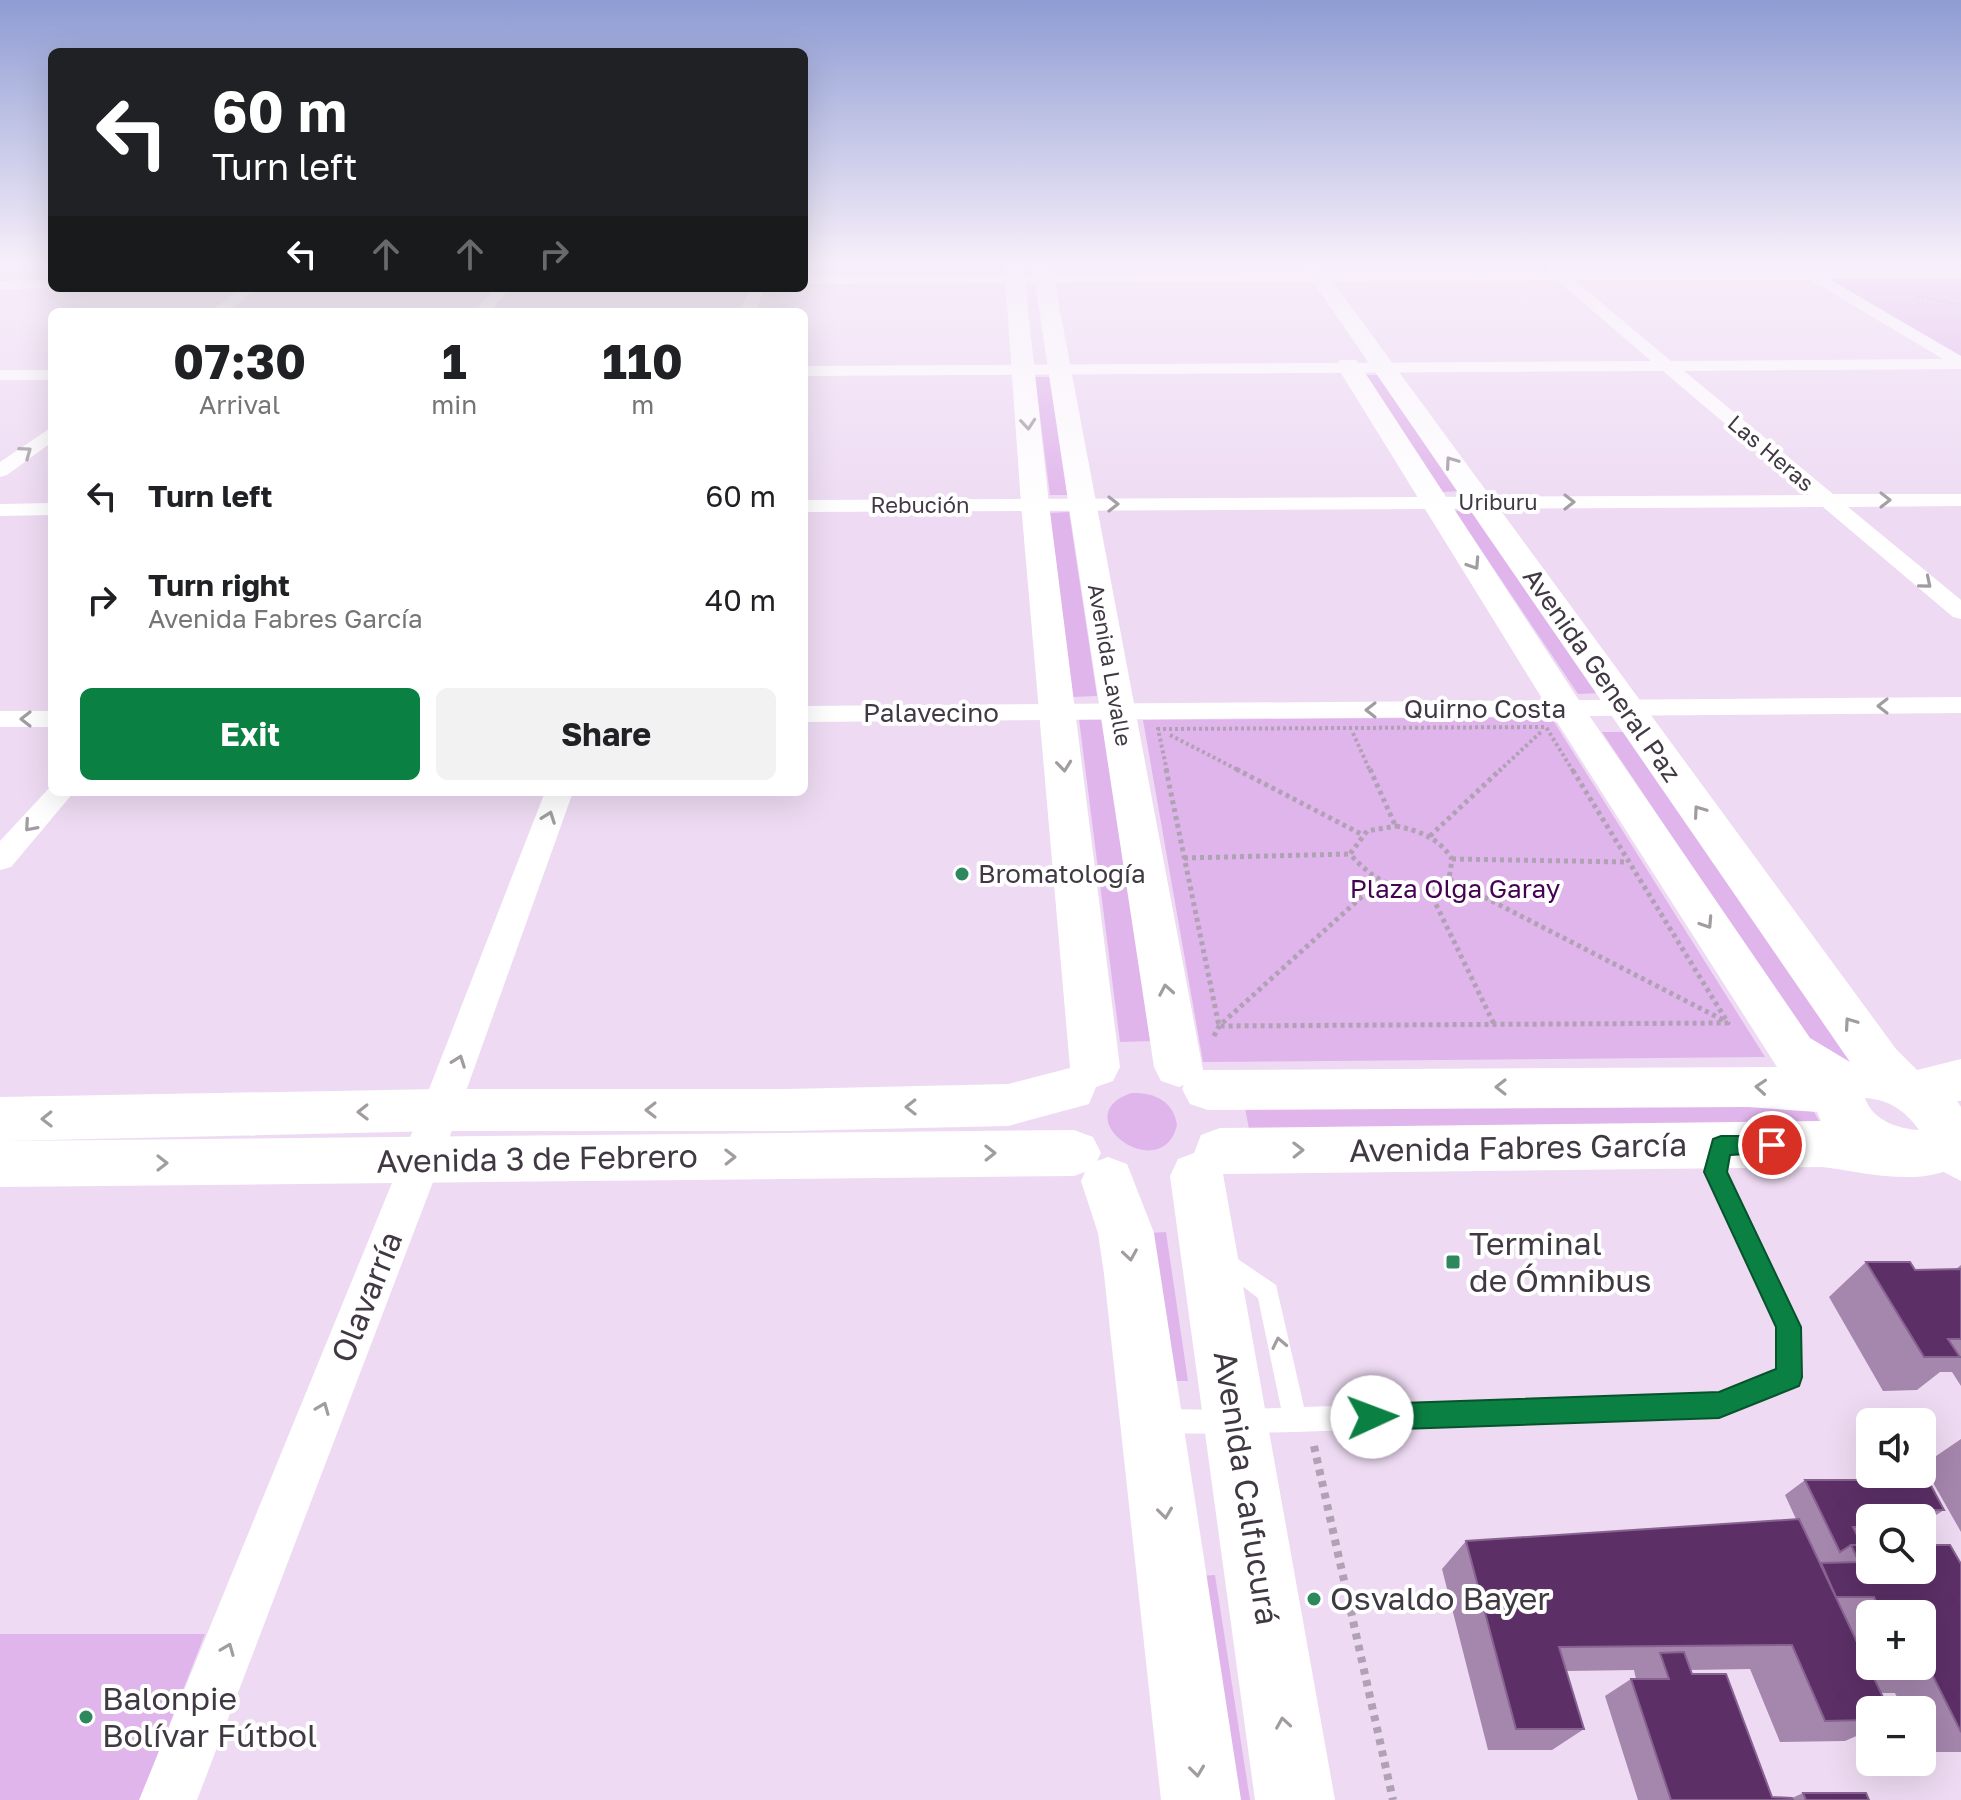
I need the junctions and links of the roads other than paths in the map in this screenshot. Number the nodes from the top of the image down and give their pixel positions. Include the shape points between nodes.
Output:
1 (1023, 347) edge
2 (1052, 347) edge
3 (1352, 347) edge
4 (1645, 347) edge
5 (1933, 347) edge
6 (1961, 364) edge
7 (1667, 365) junction
8 (1366, 367) junction
9 (1059, 369) junction
10 (1022, 370) junction
11 (808, 371) edge
12 (0, 375) edge
13 (48, 375) edge
14 (48, 436) edge
15 (0, 471) edge
16 (1827, 500) junction
17 (1961, 500) edge
18 (1434, 502) junction
19 (1479, 502) junction
20 (1035, 504) junction
21 (1082, 504) junction
22 (808, 506) edge
23 (48, 509) edge
24 (0, 510) edge
25 (1961, 612) edge
26 (1961, 705) edge
27 (1625, 708) junction
28 (1118, 711) junction
29 (1058, 712) junction
30 (808, 714) edge
31 (1556, 718) junction
32 (0, 719) edge
33 (48, 719) edge
34 (56, 796) edge
35 (558, 796) edge
36 (0, 860) edge
37 (1193, 1077) junction
38 (1083, 1078) junction
39 (1924, 1086) edge
40 (1841, 1089) junction
41 (440, 1110) junction
42 (124, 1118) junction
43 (0, 1119) edge
44 (785, 1133) junction
45 (1721, 1145) junction
46 (1940, 1155) edge
47 (421, 1161) junction
48 (95, 1163) junction
49 (0, 1164) edge
50 (1209, 1164) junction
51 (1091, 1167) junction
52 (1280, 1420) junction
53 (1153, 1421) junction
54 (168, 1800) edge
55 (1201, 1800) edge
56 (1295, 1800) edge

1 - 10 street, Avenida Lavalle
2 - 9 street, Avenida Lavalle
3 - 8 street, Avenida General Paz
4 - 7 street, Las Heras
5 - 6 street
6 - 7 street
7 - 8 street
7 - 16 street, Las Heras
8 - 9 street
8 - 18 street, Avenida General Paz
19 -> 8 street, Avenida General Paz
9 - 10 street
9 - 21 street, Avenida Lavalle
10 - 11 street
10 -> 20 street, Avenida Lavalle
12 - 13 street
15 -> 14 street
16 -> 17 street, Uriburu
19 -> 16 street, Uriburu
16 -> 25 street, Las Heras
18 - 19 street, Uriburu
21 -> 18 street, Uriburu
18 -> 31 street, Avenida General Paz
19 - 27 street, Avenida General Paz
20 - 21 street, Uriburu
20 - 22 street, Rebución
20 - 29 street, Avenida Lavalle
21 - 28 street, Avenida Lavalle
23 - 24 street
26 -> 27 street, Quirno Costa
27 - 31 street, Quirno Costa
39 -> 27 street, Avenida General Paz via 1878,1063
28 - 29 street, Quirno Costa
31 -> 28 street, Quirno Costa
37 -> 28 street, Avenida Lavalle
29 - 30 street, Palavecino
29 -> 38 street, Avenida Lavalle
31 -> 40 street, Avenida General Paz via 1792,1052
33 -> 32 street
34 -> 36 street
41 -> 35 street, Olavarría
37 - 38 street via 1161,1059 1134,1056 1109,1060
40 -> 37 street
37 - 50 street via 1220,1105 1225,1128
38 -> 44 street, Avenida 3 de Febrero via 1008,1105
38 - 51 street via 1064,1104 1062,1125
39 - 40 street via 1866,1077
39 - 46 street, Avenida General Paz via 1947,1133
40 - 46 street via 1839,1105 1846,1118 1874,1142
41 -> 42 street, Avenida 3 de Febrero
44 -> 41 street, Avenida 3 de Febrero
41 - 47 street, Olavarría
42 -> 43 street, Avenida 3 de Febrero
42 - 48 street
47 -> 44 street, Avenida 3 de Febrero
44 -> 51 street, Avenida 3 de Febrero
45 - 46 street, Avenida Fabres García via 1822,1144
50 -> 45 street, Avenida Fabres García
45 - 52 lane via 1715,1172 1789,1327 1789,1377 1719,1405
48 -> 47 street, Avenida 3 de Febrero
54 -> 47 street, Olavarría
48 - 49 street, Avenida 3 de Febrero
50 - 51 street via 1186,1184 1159,1191 1133,1189
52 -> 50 street, Avenida Calfucurá via 1209,1248
51 -> 53 street via 1126,1233
52 - 53 lane
56 -> 52 street, Avenida Calfucurá
53 -> 55 street

